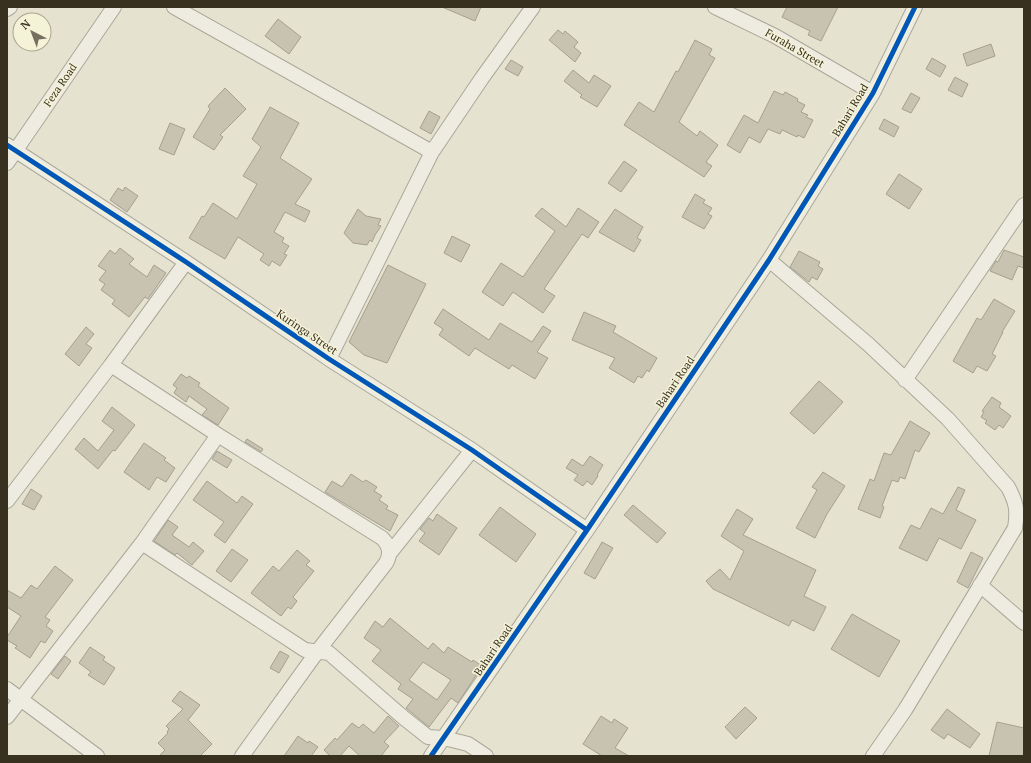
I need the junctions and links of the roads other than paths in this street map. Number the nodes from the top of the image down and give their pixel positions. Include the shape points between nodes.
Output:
1 (10, 7) edge
2 (114, 7) edge
3 (174, 7) edge
4 (533, 7) edge
5 (715, 7) edge
6 (916, 7) edge
7 (7, 9) edge
8 (873, 93) junction
9 (11, 148) edge
10 (432, 152) junction
11 (7, 163) edge
12 (1024, 205) edge
13 (769, 260) junction
14 (186, 262) junction
15 (329, 359) junction
16 (111, 365) junction
17 (905, 380) junction
18 (218, 435) junction
19 (472, 450) junction
20 (1019, 499) edge
21 (7, 501) edge
22 (587, 530) junction
23 (142, 543) junction
24 (390, 553) junction
25 (980, 585) junction
26 (1024, 623) edge
27 (317, 652) junction
28 (7, 689) edge
29 (20, 699) junction
30 (7, 717) edge
31 (444, 738) junction
32 (97, 756) edge
33 (242, 756) edge
34 (431, 756) edge
35 (486, 756) edge
36 (873, 756) edge

1 - 7 street
2 - 9 street, Feza Road
3 - 10 street
4 - 10 street
5 - 8 street, Furaha Street via 775,36
6 - 8 street, Bahari Road
8 - 13 street, Bahari Road
9 - 11 street, Feza Road
9 - 14 street, Kuringa Street
10 - 15 street
12 - 17 street
13 - 17 street via 868,344
13 - 22 street, Bahari Road
14 - 15 street, Kuringa Street
14 - 16 street
15 - 19 street, Kuringa Street
16 - 18 street
16 - 21 street
17 - 20 street via 948,419
18 - 23 street
18 - 24 street via 382,538
19 - 22 street, Kuringa Street
19 - 24 street
20 - 25 street via 1015,528
22 - 31 street, Bahari Road
23 - 27 street via 305,650
23 - 29 street
24 - 27 street via 386,563
25 - 26 street
25 - 36 street via 905,710
27 - 31 street via 329,653 428,737
27 - 33 street
28 - 29 street
29 - 30 street
29 - 32 street
31 - 34 street, Bahari Road
31 - 35 street via 468,744

